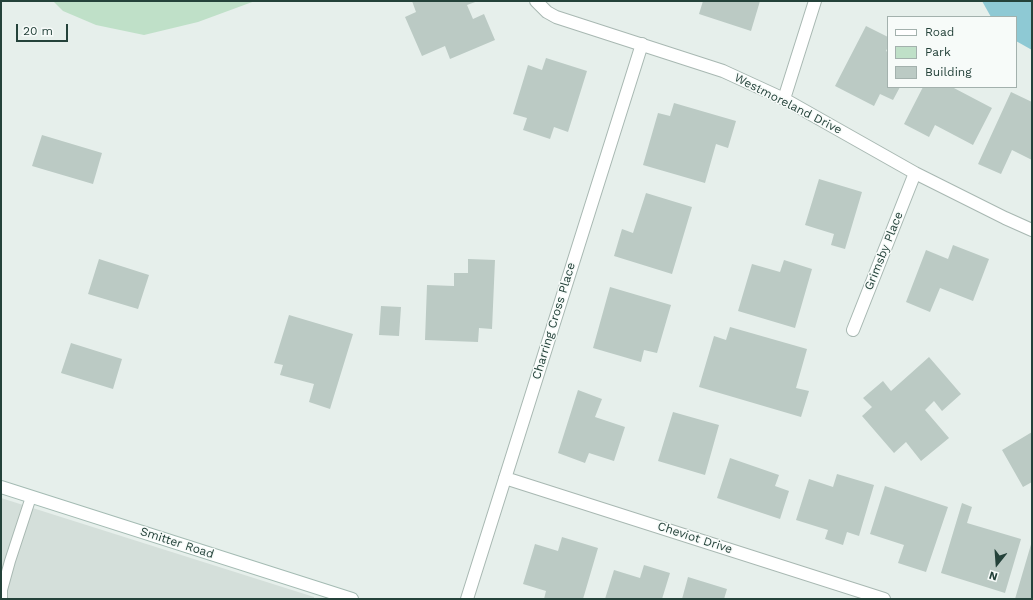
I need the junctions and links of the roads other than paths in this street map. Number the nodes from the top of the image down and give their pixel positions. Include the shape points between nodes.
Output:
1 (536, 1) edge
2 (815, 1) edge
3 (642, 44) junction
4 (784, 99) junction
5 (915, 173) junction
6 (1032, 230) edge
7 (853, 330) dead end
8 (505, 478) junction
9 (1, 487) edge
10 (32, 497) junction
11 (2, 599) edge
12 (352, 599) edge
13 (467, 599) edge
14 (884, 599) edge

1 - 3 street, Westmoreland Drive via 556,17
2 - 4 street
3 - 4 street, Westmoreland Drive via 723,70
3 - 8 street, Charring Cross Place
4 - 5 street, Westmoreland Drive
5 - 6 street, Westmoreland Drive
5 - 7 street, Grimsby Place
8 - 13 street, Charring Cross Place
8 - 14 street, Cheviot Drive
9 - 10 street, Smitter Road
10 - 11 lane via 10,561
10 - 12 street, Smitter Road

